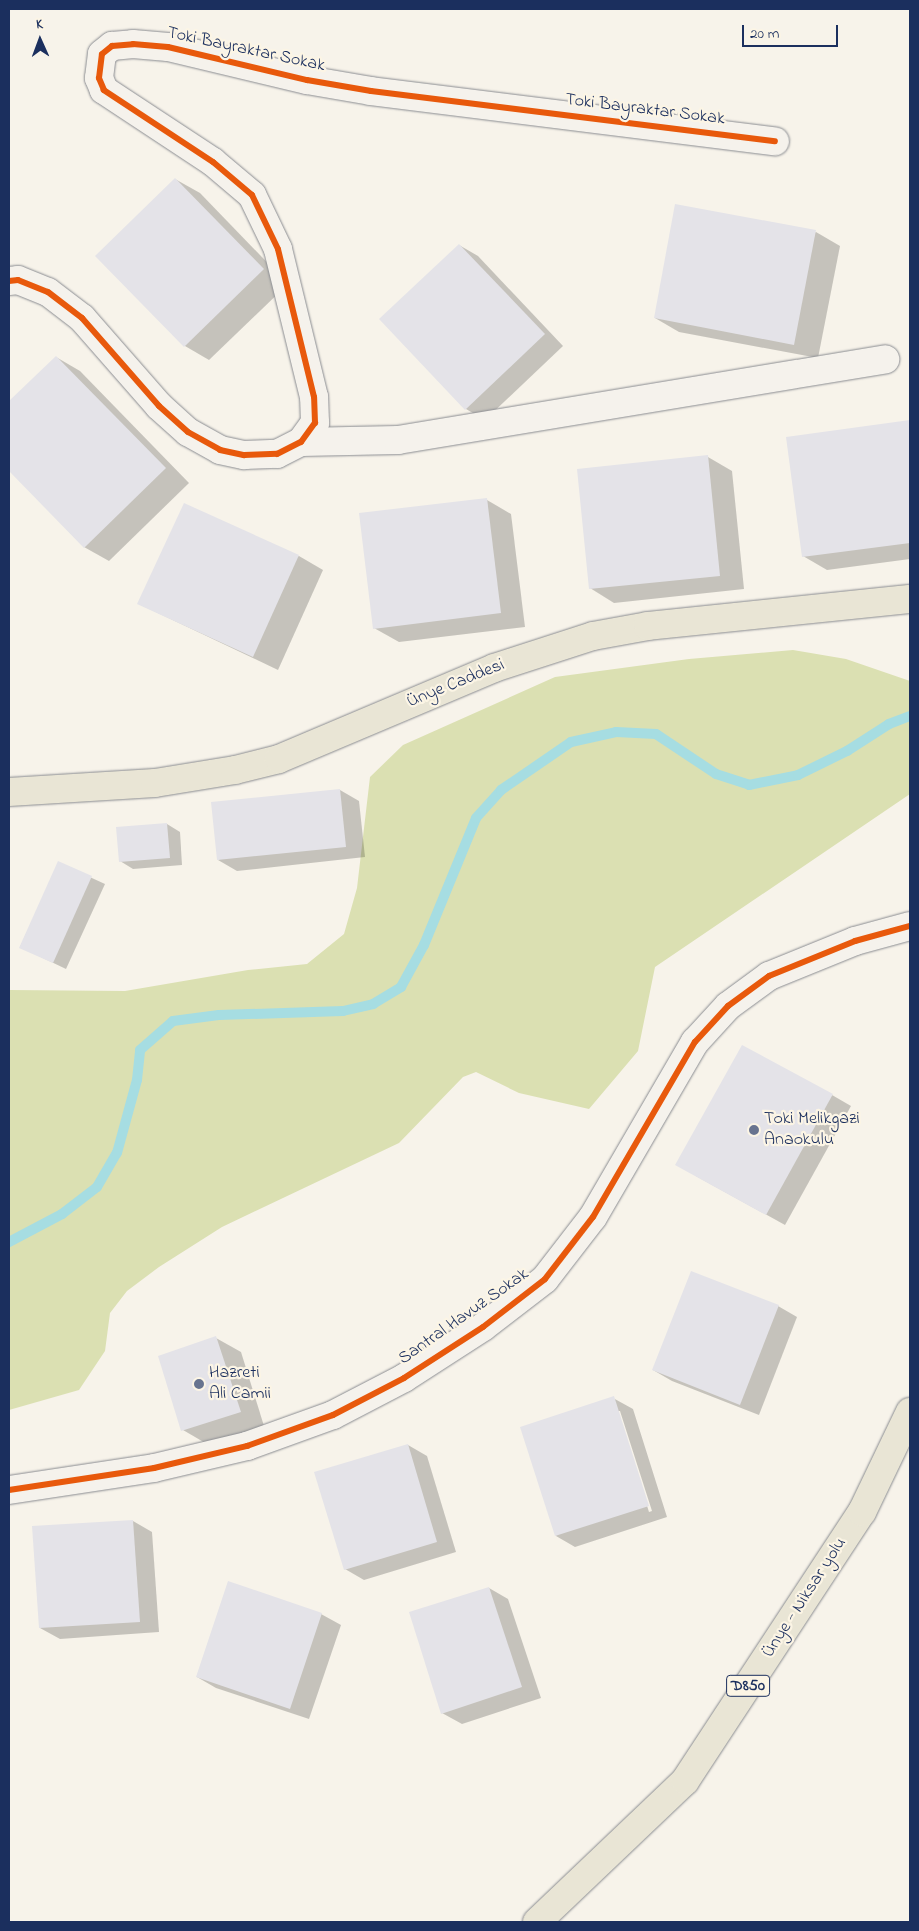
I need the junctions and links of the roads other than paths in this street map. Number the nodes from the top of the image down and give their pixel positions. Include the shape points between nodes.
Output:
1 (775, 141) dead end
2 (9, 281) edge
3 (885, 359) dead end
4 (301, 442) junction
5 (910, 600) edge
6 (9, 792) edge
7 (910, 926) edge
8 (910, 1412) edge
9 (9, 1490) edge
10 (537, 1922) edge

1 - 4 street, Toki Bayraktar Sokak via 371,91 308,80 168,47 112,46 102,54 99,78 104,90 213,162 252,195 263,214 278,249 314,397 315,423
2 - 4 street, Toki Bayraktar Sokak via 18,280 48,292 82,318 159,406 188,432 220,450 244,455 277,454
3 - 4 street via 398,440
5 - 6 main road, Ünye Caddesi via 648,626 593,636 494,668 279,759 155,783
7 - 9 street, Santral Havuz Sokak via 855,942 769,976 728,1006 695,1042 593,1217 545,1279 483,1327 404,1378 333,1414 248,1446 154,1468
8 - 10 main road, Ünye - Niksar yolu / D850 via 862,1512 685,1781

